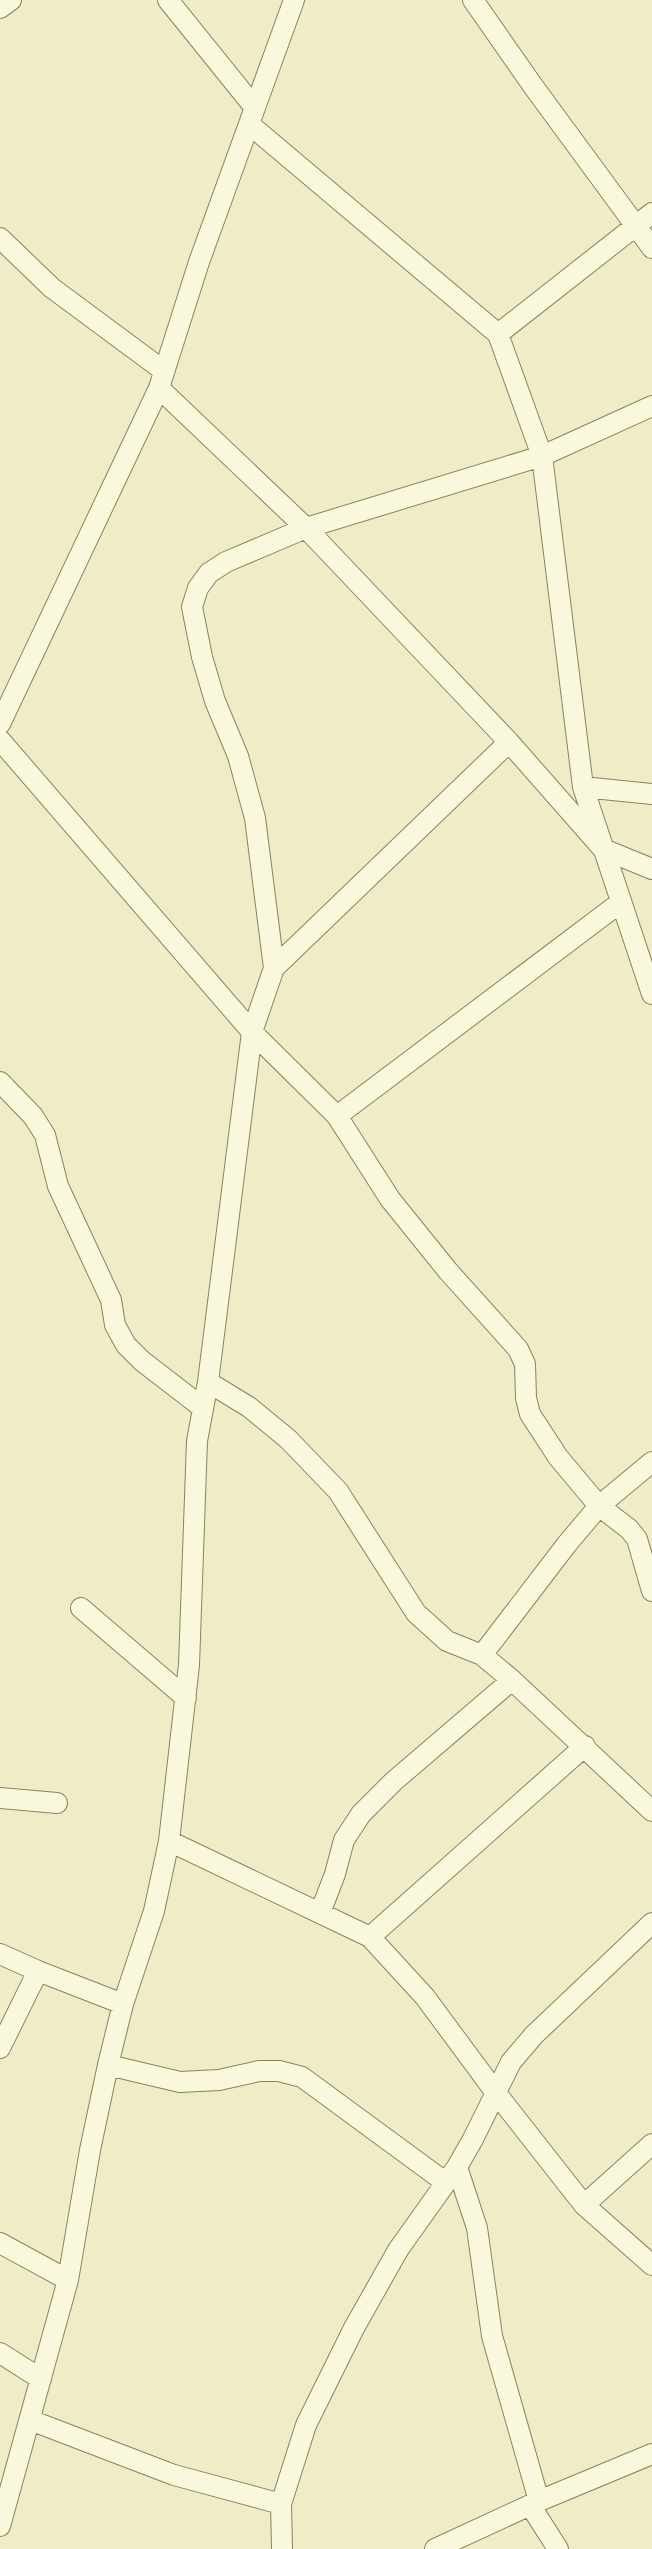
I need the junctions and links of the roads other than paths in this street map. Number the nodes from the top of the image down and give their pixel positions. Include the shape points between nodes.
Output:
1 (11, 0) edge
2 (168, 0) edge
3 (294, 0) edge
4 (473, 0) edge
5 (0, 8) edge
6 (252, 116) junction
7 (652, 213) edge
8 (636, 225) junction
9 (0, 238) edge
10 (652, 248) edge
11 (498, 334) junction
12 (162, 379) junction
13 (652, 406) edge
14 (542, 456) junction
15 (306, 528) junction
16 (0, 724) edge
17 (0, 740) edge
18 (509, 742) junction
19 (583, 787) junction
20 (652, 794) edge
21 (603, 850) junction
22 (652, 869) edge
23 (621, 902) junction
24 (274, 968) junction
25 (652, 994) edge
26 (252, 1032) junction
27 (0, 1082) edge
28 (337, 1116) junction
29 (208, 1382) junction
30 (203, 1408) junction
31 (652, 1462) edge
32 (599, 1506) junction
33 (652, 1591) edge
34 (80, 1608) dead end
35 (482, 1655) junction
36 (512, 1680) junction
37 (186, 1698) junction
38 (585, 1746) junction
39 (0, 1798) edge
40 (57, 1803) dead end
41 (652, 1811) edge
42 (169, 1841) junction
43 (320, 1913) junction
44 (652, 1923) edge
45 (370, 1937) junction
46 (0, 1954) edge
47 (38, 1971) junction
48 (123, 2004) junction
49 (0, 2048) edge
50 (108, 2065) junction
51 (496, 2093) junction
52 (652, 2144) edge
53 (451, 2174) junction
54 (584, 2205) junction
55 (0, 2243) edge
56 (652, 2265) edge
57 (68, 2280) junction
58 (0, 2353) edge
59 (41, 2379) junction
60 (30, 2420) junction
61 (652, 2454) edge
62 (534, 2503) junction
63 (281, 2504) junction
64 (1, 2518) edge
65 (282, 2549) edge
66 (435, 2549) edge
67 (558, 2549) edge

1 - 5 street
2 - 6 street
3 - 6 street
4 - 8 street
6 - 11 street
6 - 12 street via 199,262
7 - 8 street
8 - 10 street
8 - 11 street
9 - 12 street via 52,288
11 - 14 street
12 - 15 street
12 - 16 street
13 - 14 street
14 - 15 street
14 - 19 street
15 - 18 street
15 - 24 street via 226,562 209,573 198,588 192,607 215,701 238,756 255,818
17 - 26 street
18 - 21 street
18 - 24 street
19 - 20 street
19 - 21 street
21 - 22 street
21 - 23 street
23 - 25 street
23 - 28 street
24 - 26 street
26 - 28 street
26 - 29 street
27 - 30 street via 33,1116 46,1135 58,1186 111,1300 115,1325 126,1345 142,1361
28 - 32 street via 390,1199 448,1271 518,1349 525,1364 526,1398 530,1414 558,1457
29 - 30 street
29 - 35 street via 249,1407 288,1439 338,1492 416,1613 447,1641
30 - 37 street via 197,1442
31 - 32 street
32 - 33 street via 637,1539
32 - 35 street
34 - 37 street
35 - 36 street
36 - 38 street
36 - 43 street via 394,1781 361,1814 344,1840 335,1874
37 - 42 street
38 - 41 street
38 - 45 street
39 - 40 street
42 - 43 street
42 - 48 street via 154,1911
43 - 45 street
44 - 51 street via 534,2035 511,2062
45 - 51 street via 425,1997
46 - 47 street
47 - 48 street
47 - 49 street
48 - 50 street
50 - 53 street via 180,2082 219,2080 259,2071 279,2071 302,2078
50 - 57 street via 90,2150
51 - 53 street
51 - 54 street
52 - 54 street
53 - 62 street via 477,2228 492,2336
53 - 63 street via 398,2250 354,2328 306,2425
54 - 56 street
55 - 57 street
57 - 59 street
58 - 59 street
59 - 60 street
60 - 63 street via 174,2475
60 - 64 street
61 - 62 street
62 - 66 street
62 - 67 street
63 - 65 street

